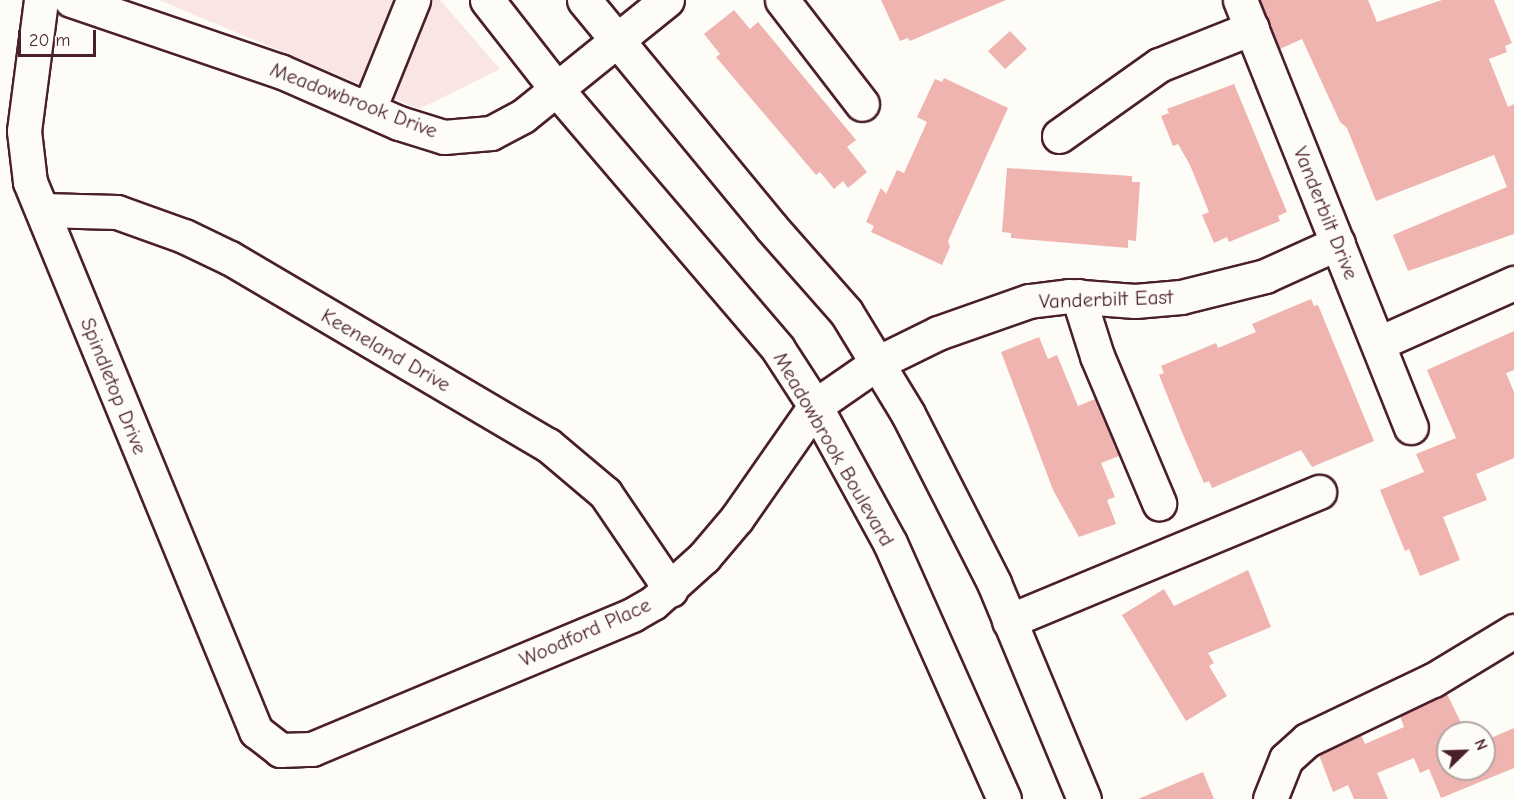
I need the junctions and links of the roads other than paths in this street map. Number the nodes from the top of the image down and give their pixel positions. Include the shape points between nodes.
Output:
1 (41, 0) edge
2 (71, 0) edge
3 (413, 0) edge
4 (487, 0) edge
5 (584, 0) edge
6 (666, 0) edge
7 (782, 0) edge
8 (1246, 14) edge
9 (617, 42) junction
10 (558, 91) junction
11 (862, 104) dead end
12 (369, 109) junction
13 (1059, 136) dead end
14 (42, 210) junction
15 (1338, 243) junction
16 (1514, 283) edge
17 (1078, 297) junction
18 (1378, 343) junction
19 (877, 363) junction
20 (815, 406) junction
21 (1411, 427) dead end
22 (1319, 492) dead end
23 (1159, 503) dead end
24 (671, 590) junction
25 (1009, 621) junction
26 (1514, 631) edge
27 (280, 750) joint
28 (1004, 799) edge
29 (1084, 799) edge
30 (1269, 799) edge

1 - 14 street, Spindletop Drive via 24,131 30,182
2 - 12 street, Meadowbrook Drive via 280,70
3 - 12 street
4 - 10 street, Meadowbrook Boulevard
5 - 9 street
6 - 9 street, Meadowbrook Drive
7 - 11 street
8 - 13 street via 1159,65
8 - 15 street, Vanderbilt Drive
9 - 10 street, Meadowbrook Drive
9 - 19 street via 846,312
10 - 12 street, Meadowbrook Drive via 491,133 444,137
10 - 20 street, Meadowbrook Boulevard via 778,349
14 - 24 street, Keeneland Drive via 117,212 221,254 548,445 605,493
14 - 27 street, Spindletop Drive via 256,731
15 - 17 street, Vanderbilt East via 1265,276 1181,297 1135,301
15 - 18 street, Vanderbilt Drive
16 - 18 street
17 - 19 street, Vanderbilt East via 1029,301 938,333
17 - 23 street via 1097,356
18 - 21 street, Vanderbilt Drive
19 - 20 street, Vanderbilt East
19 - 25 street via 924,445
20 - 24 street, Woodford Place via 737,518
20 - 28 street, Meadowbrook Boulevard via 890,543
22 - 25 street
24 - 27 street, Woodford Place via 632,615 312,749
25 - 29 street
26 - 30 street via 1433,680 1307,740 1286,759

